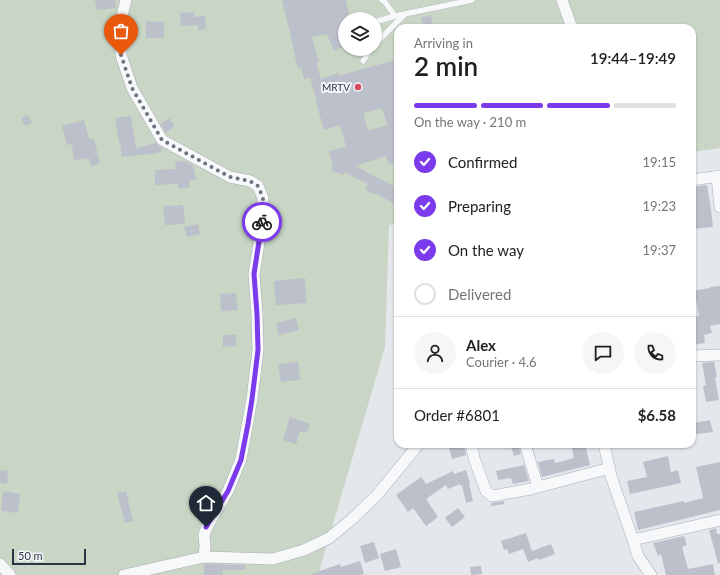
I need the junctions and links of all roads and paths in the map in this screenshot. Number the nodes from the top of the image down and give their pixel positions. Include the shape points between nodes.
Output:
1 (126, 0) edge
2 (382, 0) edge
3 (472, 0) edge
4 (562, 0) edge
5 (404, 15) junction
6 (395, 16) junction
7 (382, 20) edge
8 (395, 24) edge
9 (571, 24) edge
10 (394, 25) edge
11 (382, 37) edge
12 (366, 56) edge
13 (363, 61) dead end
14 (718, 176) edge
15 (696, 179) edge
16 (720, 207) edge
17 (720, 355) edge
18 (696, 356) edge
19 (415, 448) edge
20 (472, 448) edge
21 (526, 448) edge
22 (605, 448) edge
23 (610, 468) junction
24 (538, 487) junction
25 (720, 520) edge
26 (633, 540) junction
27 (204, 558) junction
28 (0, 564) edge
29 (10, 575) edge
30 (124, 575) edge
31 (651, 575) edge

1 - 27 street via 121,20 121,55 132,88 162,140 230,177 250,181 258,186 263,198 262,224 254,274 258,350 252,399 241,460 228,491 206,527
2 - 6 lane
3 - 5 lane
4 - 9 street
5 - 6 lane
5 - 8 lane
6 - 7 lane
10 - 11 lane
12 - 13 lane
14 - 15 street
14 - 16 street
17 - 18 street
19 - 27 street via 377,495 329,538 304,550 273,559
20 - 24 street via 486,491 492,496
21 - 24 street
22 - 23 street
23 - 24 street
23 - 26 street
25 - 26 street
26 - 31 street via 638,556
27 - 30 street
28 - 29 street

